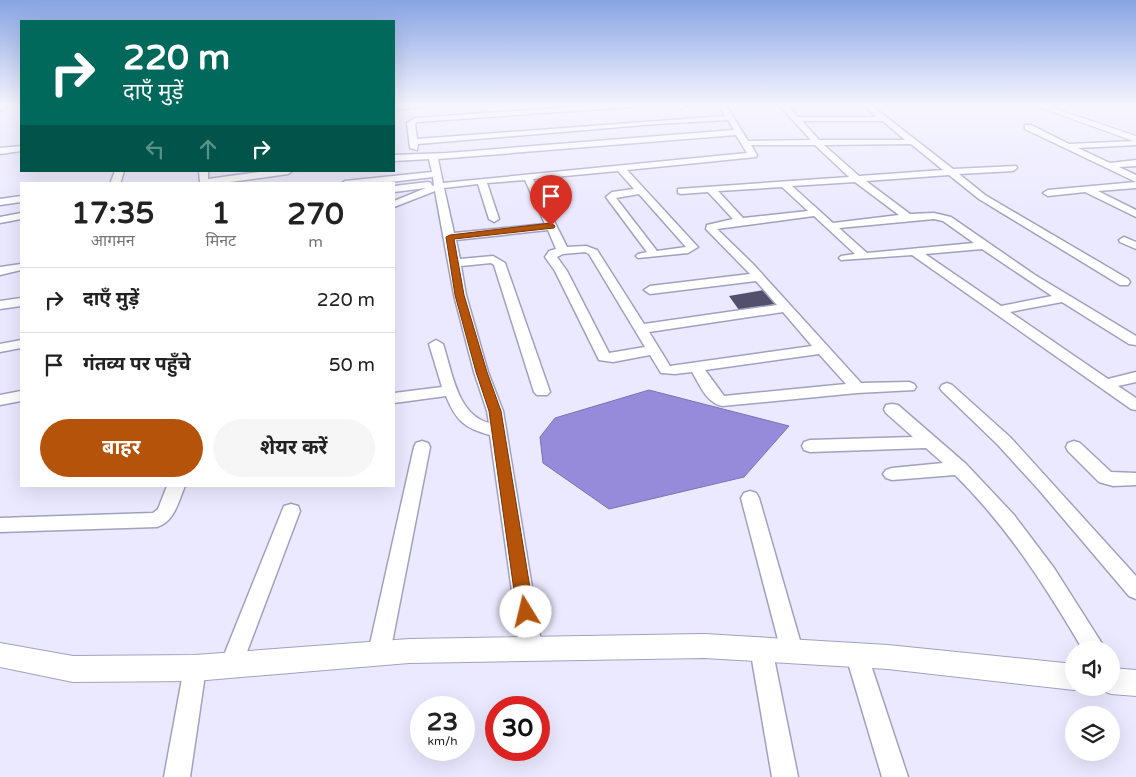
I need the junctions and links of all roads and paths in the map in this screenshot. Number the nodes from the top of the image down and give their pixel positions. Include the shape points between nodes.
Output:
1 (413, 141) edge
2 (431, 141) edge
3 (626, 141) edge
4 (1057, 141) edge
5 (1133, 141) edge
6 (817, 142) junction
7 (911, 142) joint
8 (746, 143) joint
9 (1068, 147) junction
10 (20, 149) edge
11 (0, 151) edge
12 (433, 157) junction
13 (395, 158) edge
14 (1136, 164) edge
15 (1107, 166) junction
16 (620, 168) junction
17 (1013, 168) dead end
18 (204, 172) edge
19 (281, 172) edge
20 (952, 172) junction
21 (528, 177) junction
22 (858, 180) junction
23 (1136, 180) edge
24 (438, 181) junction
25 (482, 181) junction
26 (207, 182) edge
27 (207, 182) edge
28 (395, 182) edge
29 (784, 184) junction
30 (1136, 185) edge
31 (395, 189) edge
32 (711, 189) junction
33 (1085, 189) junction
34 (642, 191) junction
35 (680, 191) dead end
36 (1048, 193) dead end
37 (20, 200) edge
38 (0, 202) edge
39 (395, 203) edge
40 (817, 213) junction
41 (1136, 214) edge
42 (20, 216) edge
43 (908, 217) junction
44 (494, 219) dead end
45 (0, 220) edge
46 (741, 222) junction
47 (551, 226) junction
48 (831, 226) junction
49 (450, 237) junction
50 (1124, 240) dead end
51 (984, 245) junction
52 (1136, 246) edge
53 (563, 251) junction
54 (913, 252) junction
55 (654, 254) junction
56 (642, 256) dead end
57 (864, 256) junction
58 (846, 258) dead end
59 (454, 262) junction
60 (20, 267) edge
61 (0, 271) edge
62 (759, 277) junction
63 (1124, 282) dead end
64 (650, 290) dead end
65 (1064, 298) junction
66 (20, 302) edge
67 (0, 305) edge
68 (786, 308) junction
69 (999, 310) junction
70 (640, 329) junction
71 (1134, 341) dead end
72 (20, 344) edge
73 (436, 344) dead end
74 (0, 348) edge
75 (822, 349) junction
76 (653, 350) junction
77 (696, 367) junction
78 (1136, 377) edge
79 (1106, 384) junction
80 (909, 387) dead end
81 (857, 388) junction
82 (946, 388) dead end
83 (452, 392) junction
84 (542, 392) dead end
85 (20, 396) edge
86 (395, 398) edge
87 (0, 400) edge
88 (1136, 405) edge
89 (892, 409) dead end
90 (498, 431) junction
91 (929, 442) junction
92 (810, 446) dead end
93 (422, 447) dead end
94 (1074, 447) dead end
95 (960, 468) junction
96 (892, 474) dead end
97 (1136, 479) edge
98 (176, 487) edge
99 (750, 498) dead end
100 (291, 511) dead end
101 (0, 525) edge
102 (1136, 590) edge
103 (1089, 641) edge
104 (531, 648) junction
105 (761, 648) junction
106 (792, 651) junction
107 (379, 653) junction
108 (0, 656) edge
109 (857, 656) junction
110 (231, 665) junction
111 (195, 668) junction
112 (1065, 676) edge
113 (177, 777) edge
114 (784, 777) edge
115 (895, 777) edge

1 - 2 street via 414,145
3 - 12 street
4 - 9 street
5 - 9 street
6 - 7 street
6 - 8 street
6 - 22 street
7 - 20 street
8 - 16 street via 753,154 751,156
9 - 15 street
10 - 11 street
12 - 13 street
12 - 24 street
14 - 15 street
15 - 23 street
16 - 21 street
16 - 34 street
17 - 20 street
18 - 26 street via 203,180
19 - 27 street
20 - 22 street
20 - 63 street via 999,208
21 - 25 street
21 - 47 street
22 - 29 street
22 - 43 street
24 - 25 street
24 - 28 street
24 - 31 street
24 - 39 street
24 - 49 street
25 - 44 street
29 - 32 street
29 - 40 street
30 - 33 street
32 - 35 street
32 - 46 street
33 - 36 street
33 - 41 street
34 - 55 street via 611,197
34 - 55 street via 692,247
37 - 38 street
40 - 46 street
40 - 48 street
42 - 45 street
43 - 48 street
43 - 51 street via 943,217
46 - 62 street via 714,225 712,229
47 - 49 street
47 - 53 street
48 - 57 street
49 - 59 street
50 - 52 street
51 - 54 street
51 - 65 street
53 - 70 street via 586,249 593,252
53 - 76 street via 552,253 551,257 604,357
54 - 57 street
54 - 69 street
55 - 56 street
57 - 58 street
59 - 84 street via 496,260
59 - 90 street via 460,295
60 - 61 street
62 - 64 street
62 - 68 street
65 - 69 street
65 - 71 street
66 - 67 street
68 - 70 street
68 - 75 street
69 - 79 street
70 - 76 street
72 - 74 street
73 - 83 street
75 - 77 street
75 - 81 street
76 - 77 street via 666,370
77 - 81 street via 716,398 722,400
78 - 79 street
79 - 88 street
80 - 81 street
82 - 102 street via 1022,460
83 - 86 street
83 - 90 street via 462,415 470,423
85 - 87 street
89 - 91 street
90 - 104 street
91 - 92 street
91 - 95 street
93 - 107 street
94 - 97 street via 1113,480
95 - 96 street
95 - 103 street via 1022,539
98 - 101 street via 165,513 157,520
99 - 106 street
100 - 110 street
104 - 105 street
104 - 107 street
105 - 106 street
105 - 114 street
106 - 109 street
107 - 110 street
108 - 111 street via 73,669
109 - 112 street
109 - 115 street
110 - 111 street
111 - 113 street

